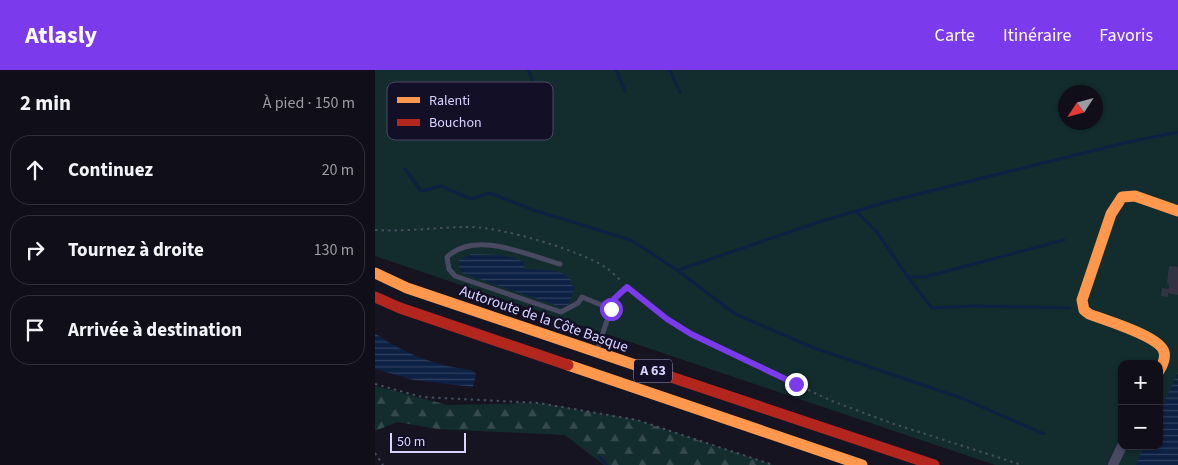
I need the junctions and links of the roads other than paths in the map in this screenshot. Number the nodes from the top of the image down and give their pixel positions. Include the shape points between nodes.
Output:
1 (1178, 212) edge
2 (560, 264) dead end
3 (375, 273) edge
4 (627, 287) road end
5 (375, 297) edge
6 (611, 309) junction
7 (597, 352) junction
8 (1163, 363) edge
9 (1120, 450) edge
10 (863, 465) edge
11 (934, 465) edge
12 (1113, 465) edge

1 - 8 main road via 1135,196 1122,197 1111,214 1082,300 1084,310 1089,314 1156,342 1164,352
2 - 6 lane via 497,246 470,245 456,249 447,257 449,269 455,276 561,312 578,303 582,297
3 - 7 main road, Autoroute de la Côte Basque / A 63 via 407,288
4 - 6 lane via 614,299
5 - 10 main road, A 63
6 - 7 lane
7 - 11 main road, Autoroute de la Côte Basque / A 63
9 - 12 street

